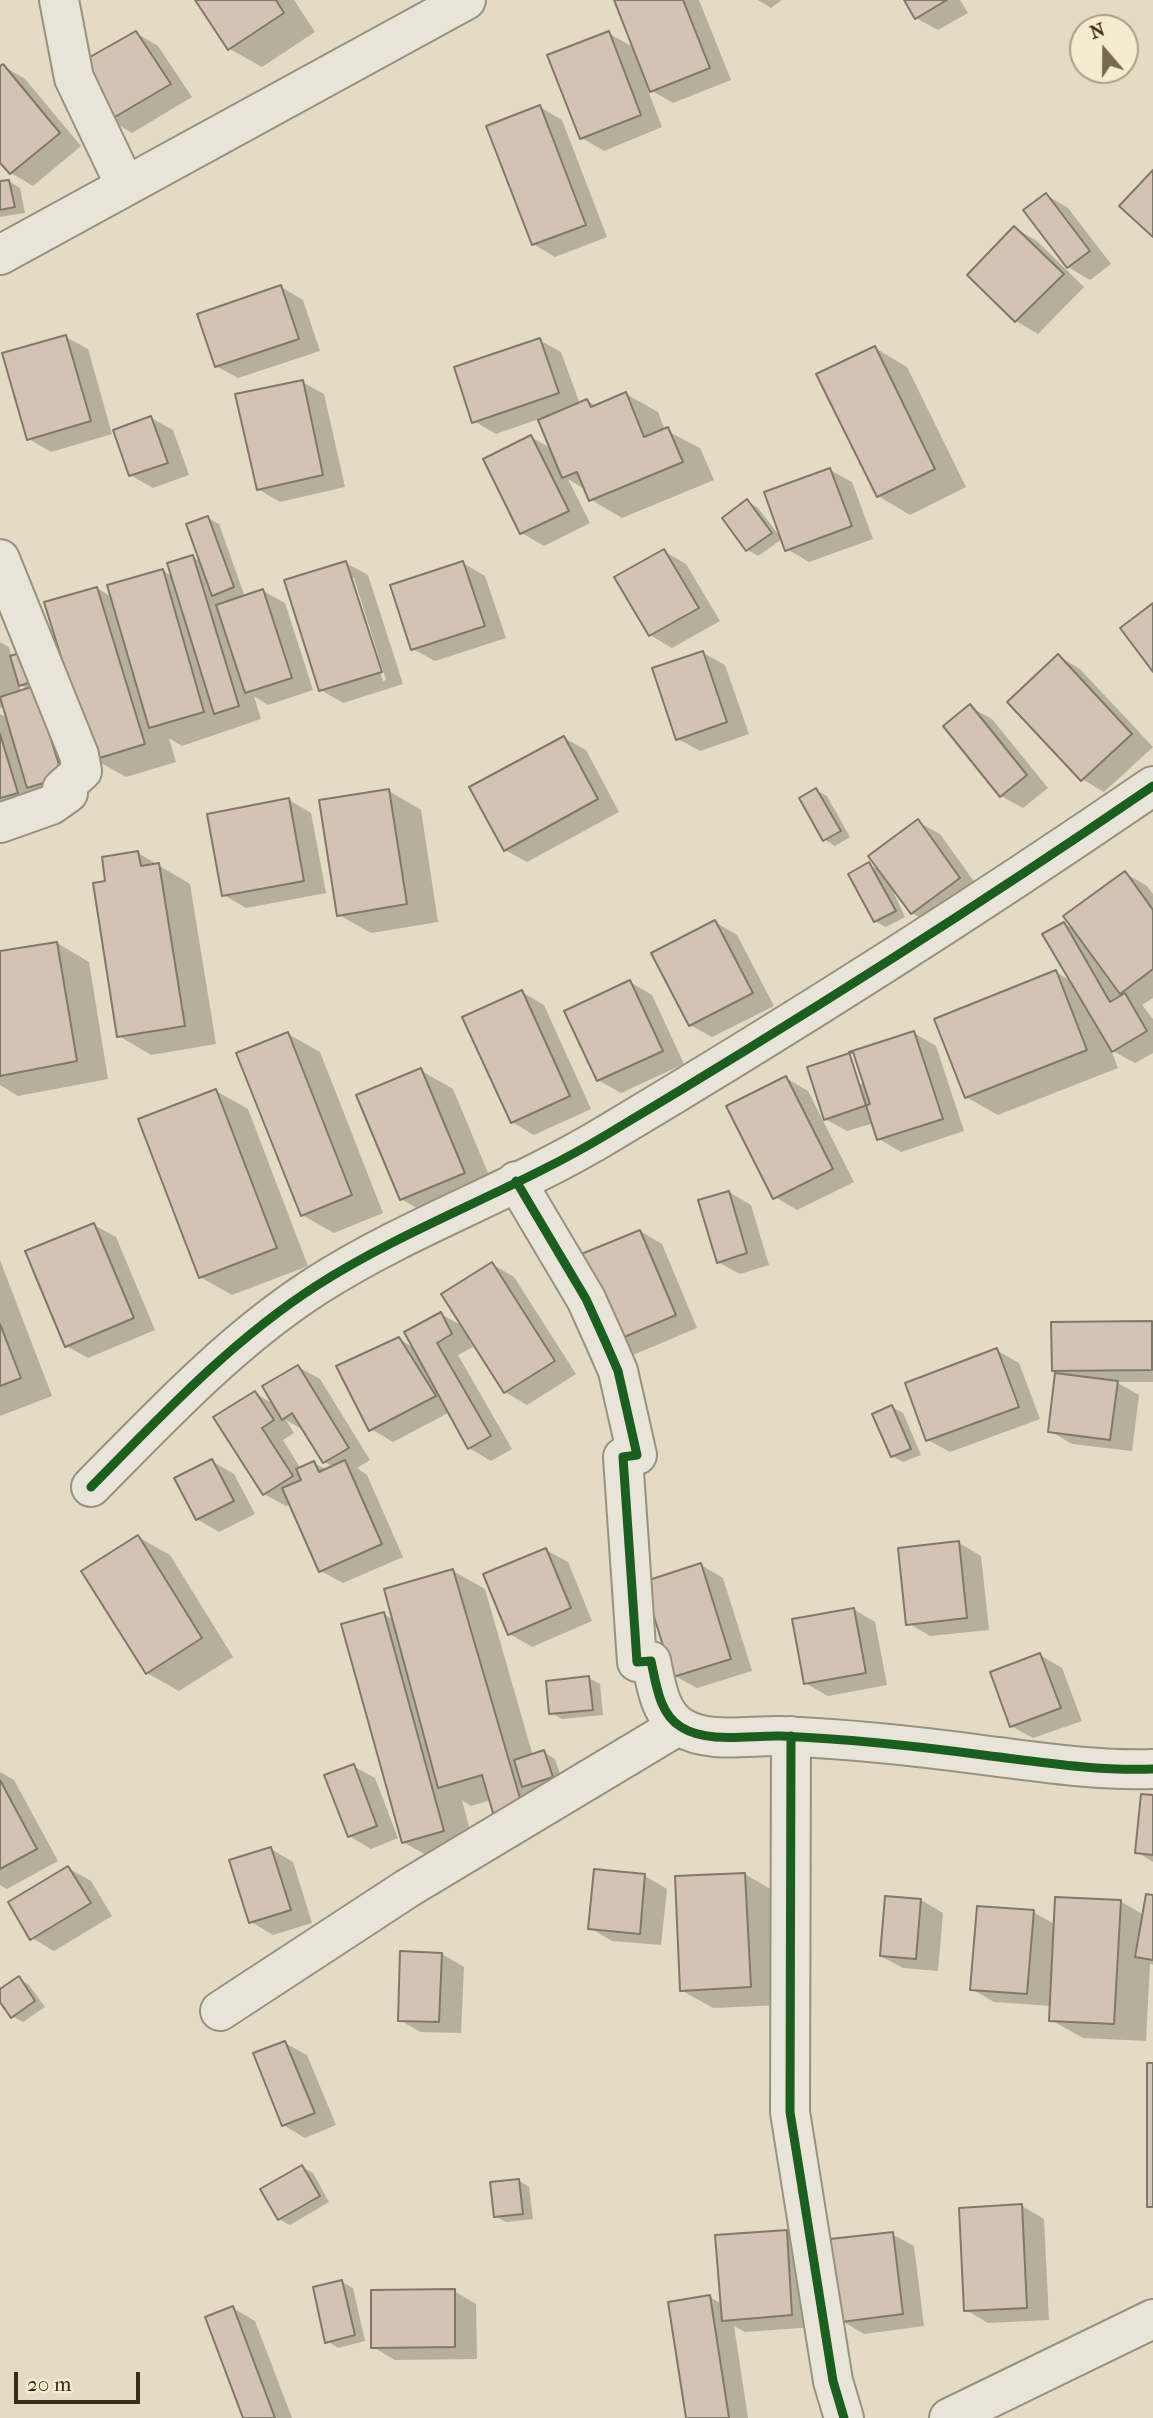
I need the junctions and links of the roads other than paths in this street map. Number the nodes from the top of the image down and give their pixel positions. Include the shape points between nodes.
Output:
1 (59, 0) edge
2 (467, 0) edge
3 (125, 185) junction
4 (0, 255) edge
5 (0, 559) edge
6 (1153, 786) edge
7 (0, 823) edge
8 (516, 1181) junction
9 (92, 1488) dead end
10 (678, 1726) junction
11 (791, 1736) junction
12 (1153, 1769) edge
13 (220, 2011) dead end
14 (1153, 2319) edge
15 (844, 2418) edge
16 (949, 2418) edge

1 - 3 street via 74,78
2 - 3 street
3 - 4 street
5 - 7 street via 82,771 62,789 68,793 51,805
6 - 8 street via 893,959 603,1137
8 - 9 street via 315,1287 173,1403
8 - 10 street via 586,1299 618,1371 637,1455 623,1457 637,1662 651,1661 661,1700
10 - 11 street via 706,1736
10 - 13 street via 408,1888
11 - 12 street via 1068,1766
11 - 15 street via 790,2112 831,2370
14 - 16 street

